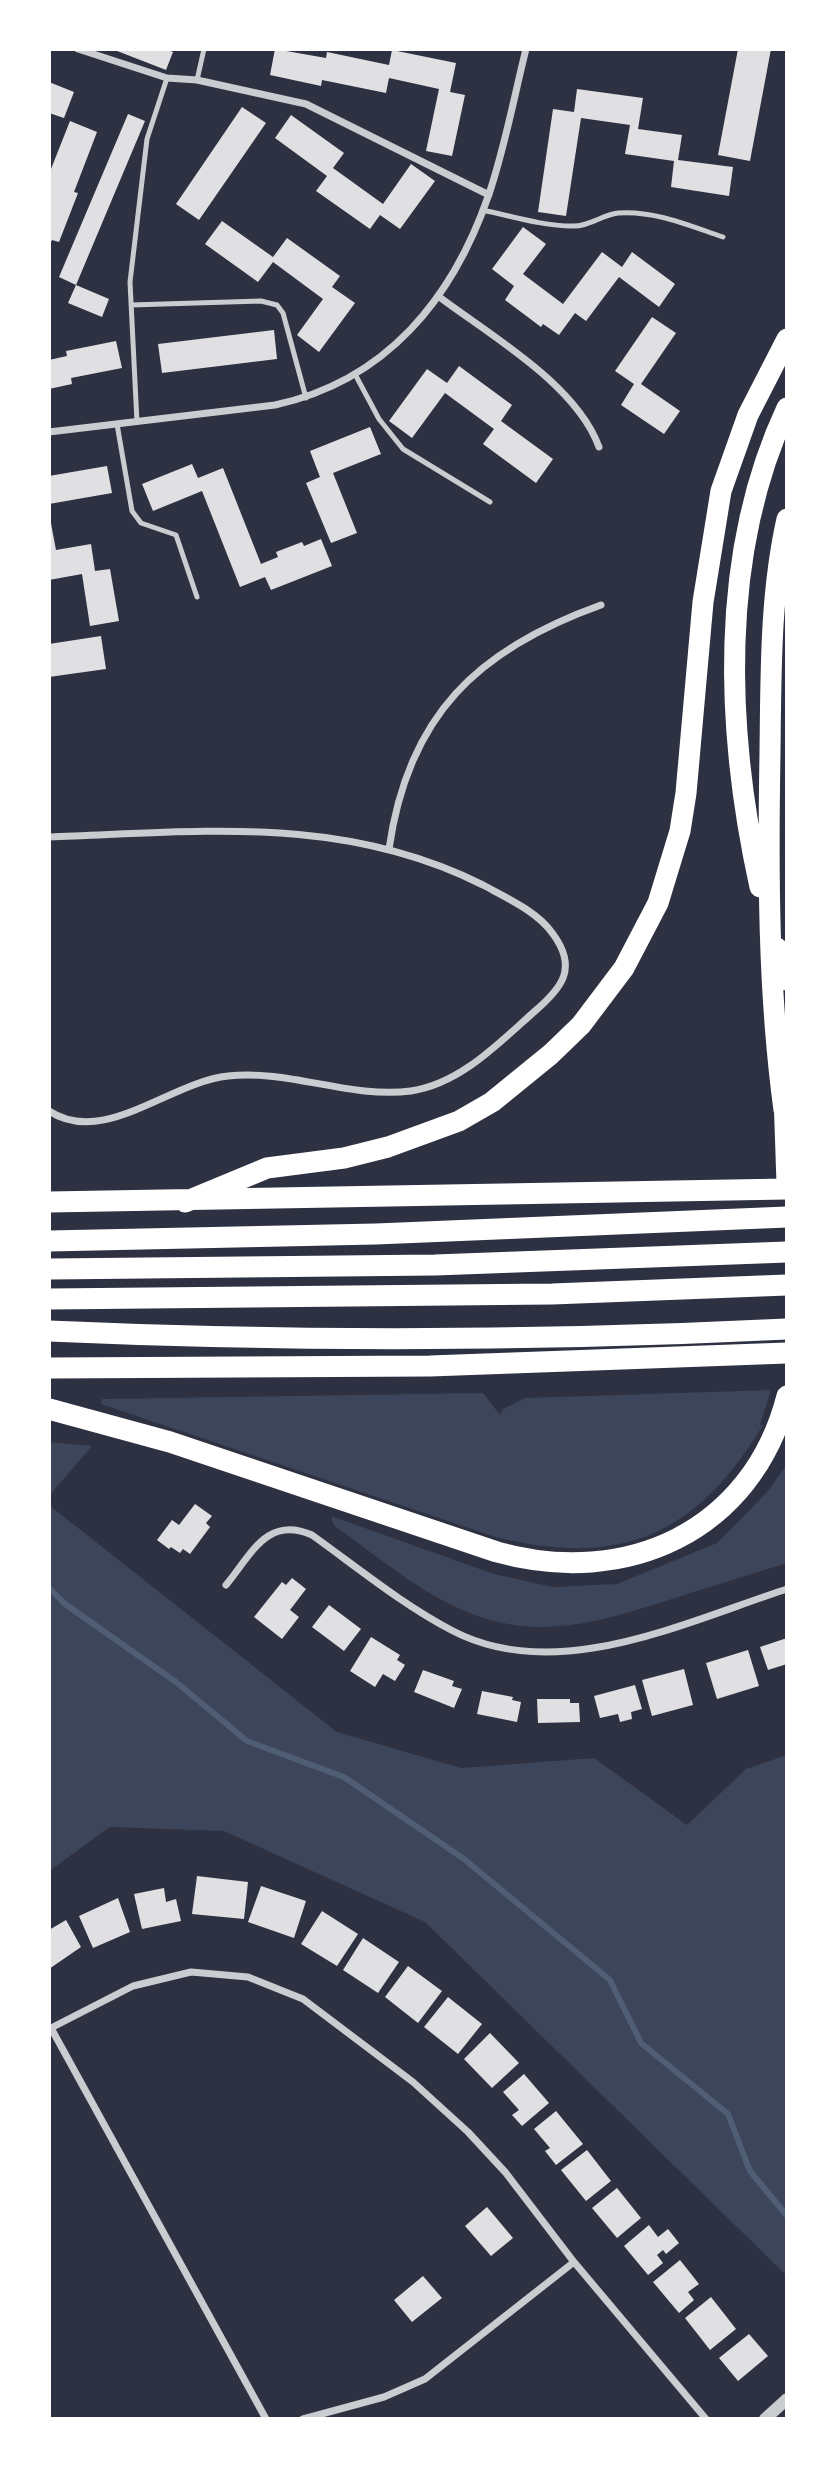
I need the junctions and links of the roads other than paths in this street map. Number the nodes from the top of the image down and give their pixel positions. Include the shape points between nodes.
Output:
1 (78, 49) edge
2 (204, 49) edge
3 (526, 49) edge
4 (167, 78) junction
5 (197, 80) junction
6 (489, 195) junction
7 (482, 210) junction
8 (723, 237) dead end
9 (438, 296) junction
10 (131, 304) junction
11 (787, 338) edge
12 (356, 376) junction
13 (306, 398) junction
14 (787, 408) edge
15 (137, 422) junction
16 (117, 424) junction
17 (49, 432) edge
18 (598, 447) dead end
19 (491, 502) dead end
20 (787, 519) edge
21 (197, 597) dead end
22 (601, 605) dead end
23 (49, 836) edge
24 (389, 849) junction
25 (787, 946) edge
26 (787, 980) edge
27 (784, 1110) junction
28 (49, 1111) edge
29 (787, 1186) edge
30 (49, 1202) edge
31 (185, 1202) junction
32 (787, 1217) edge
33 (49, 1241) edge
34 (787, 1252) edge
35 (49, 1269) edge
36 (787, 1286) edge
37 (49, 1299) edge
38 (787, 1328) edge
39 (49, 1331) edge
40 (787, 1353) edge
41 (49, 1368) edge
42 (787, 1396) edge
43 (49, 1409) edge
44 (226, 1585) dead end
45 (787, 1589) edge
46 (50, 2028) edge
47 (574, 2262) junction
48 (787, 2399) edge
49 (266, 2419) edge
50 (303, 2419) edge
51 (706, 2419) edge
52 (765, 2419) edge

1 - 4 street
2 - 5 lane
3 - 6 street
4 - 5 street
4 - 10 lane via 147,139
5 - 6 street via 306,104
6 - 7 street
7 - 8 lane via 569,226 608,215 638,213
7 - 9 street
9 - 12 street via 404,337
9 - 18 street via 563,392 581,412
10 - 13 lane via 261,301 277,305
10 - 15 lane
11 - 31 highway via 748,415 721,491 703,602 680,831 658,903 616,979 551,1055 492,1102 459,1121 344,1158 267,1168
12 - 13 street
12 - 19 lane via 379,419 403,449
13 - 15 street
14 - 26 highway via 751,507 736,641 737,724 746,816
15 - 16 street
16 - 17 street
16 - 21 lane via 132,511 141,523 176,535
20 - 27 highway via 773,613 768,834 773,1022
22 - 24 street via 518,641 454,695 409,767
23 - 24 street via 259,831 310,833
24 - 28 street via 457,872 503,896 546,923 561,945 565,968 560,989 484,1056 447,1080 413,1090 382,1092 261,1075 227,1076 187,1085 117,1118 69,1120
25 - 27 highway
27 - 29 highway
29 - 31 highway
30 - 31 highway
32 - 33 highway via 376,1234
34 - 35 highway via 384,1266
36 - 37 highway via 496,1295
38 - 39 highway via 427,1338
40 - 41 highway via 430,1366
42 - 43 highway via 765,1453 720,1508 659,1547 625,1559 572,1565 497,1552 170,1442
44 - 45 street via 267,1535 293,1528 312,1535 455,1633 538,1654 598,1649
46 - 47 street via 133,1986 171,1974 229,1974 285,1990 319,2010 412,2082 468,2132 506,2173
46 - 49 street
47 - 50 street via 425,2379 384,2397
47 - 51 street
48 - 52 street

